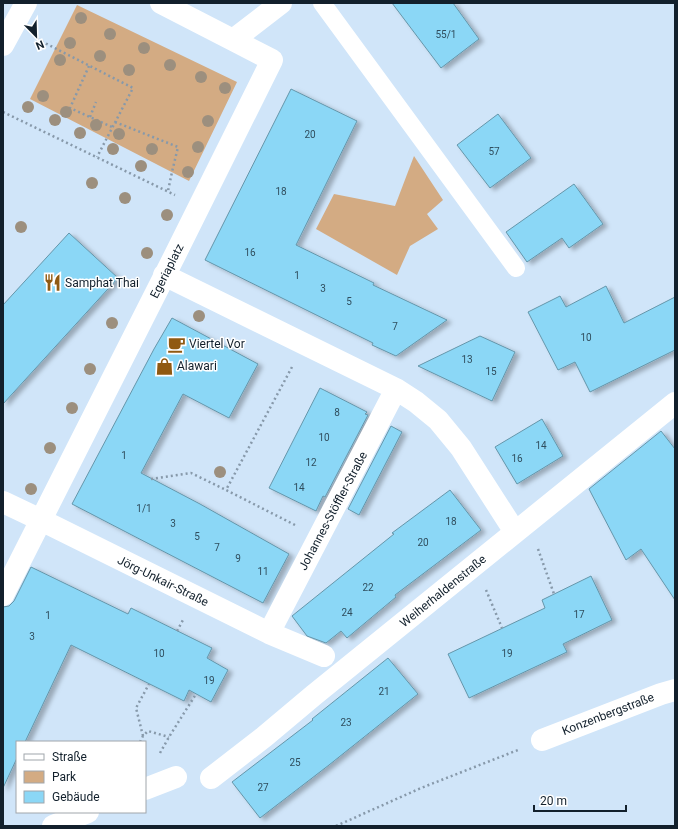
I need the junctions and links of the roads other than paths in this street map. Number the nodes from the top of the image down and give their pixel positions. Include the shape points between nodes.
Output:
1 (26, 3) edge
2 (161, 3) edge
3 (322, 3) edge
4 (274, 8) edge
5 (8, 36) edge
6 (233, 40) junction
7 (516, 268) dead end
8 (164, 276) junction
9 (396, 389) junction
10 (675, 403) edge
11 (3, 502) edge
12 (41, 520) junction
13 (515, 532) junction
14 (3, 595) edge
15 (269, 634) junction
16 (324, 656) dead end
17 (675, 690) edge
18 (542, 740) road end
19 (176, 777) dead end
20 (211, 778) dead end
21 (146, 789) edge
22 (86, 813) edge
23 (53, 826) edge

1 - 5 street
2 - 6 street, Egeriaplatz
3 - 7 lane
4 - 6 street
6 - 8 street, Egeriaplatz via 272,60
8 - 9 street
8 - 12 street, Egeriaplatz
9 - 13 street via 438,420 461,448
9 - 15 street, Johannes-Stöffler-Straße
10 - 13 street, Weiherhaldenstraße
11 - 12 street, Jörg-Unkair-Straße
12 - 14 street, Egeriaplatz
12 - 15 street, Jörg-Unkair-Straße
13 - 20 street, Weiherhaldenstraße
15 - 16 street, Jörg-Unkair-Straße
17 - 18 street, Konzenbergstraße
19 - 21 street
22 - 23 street

